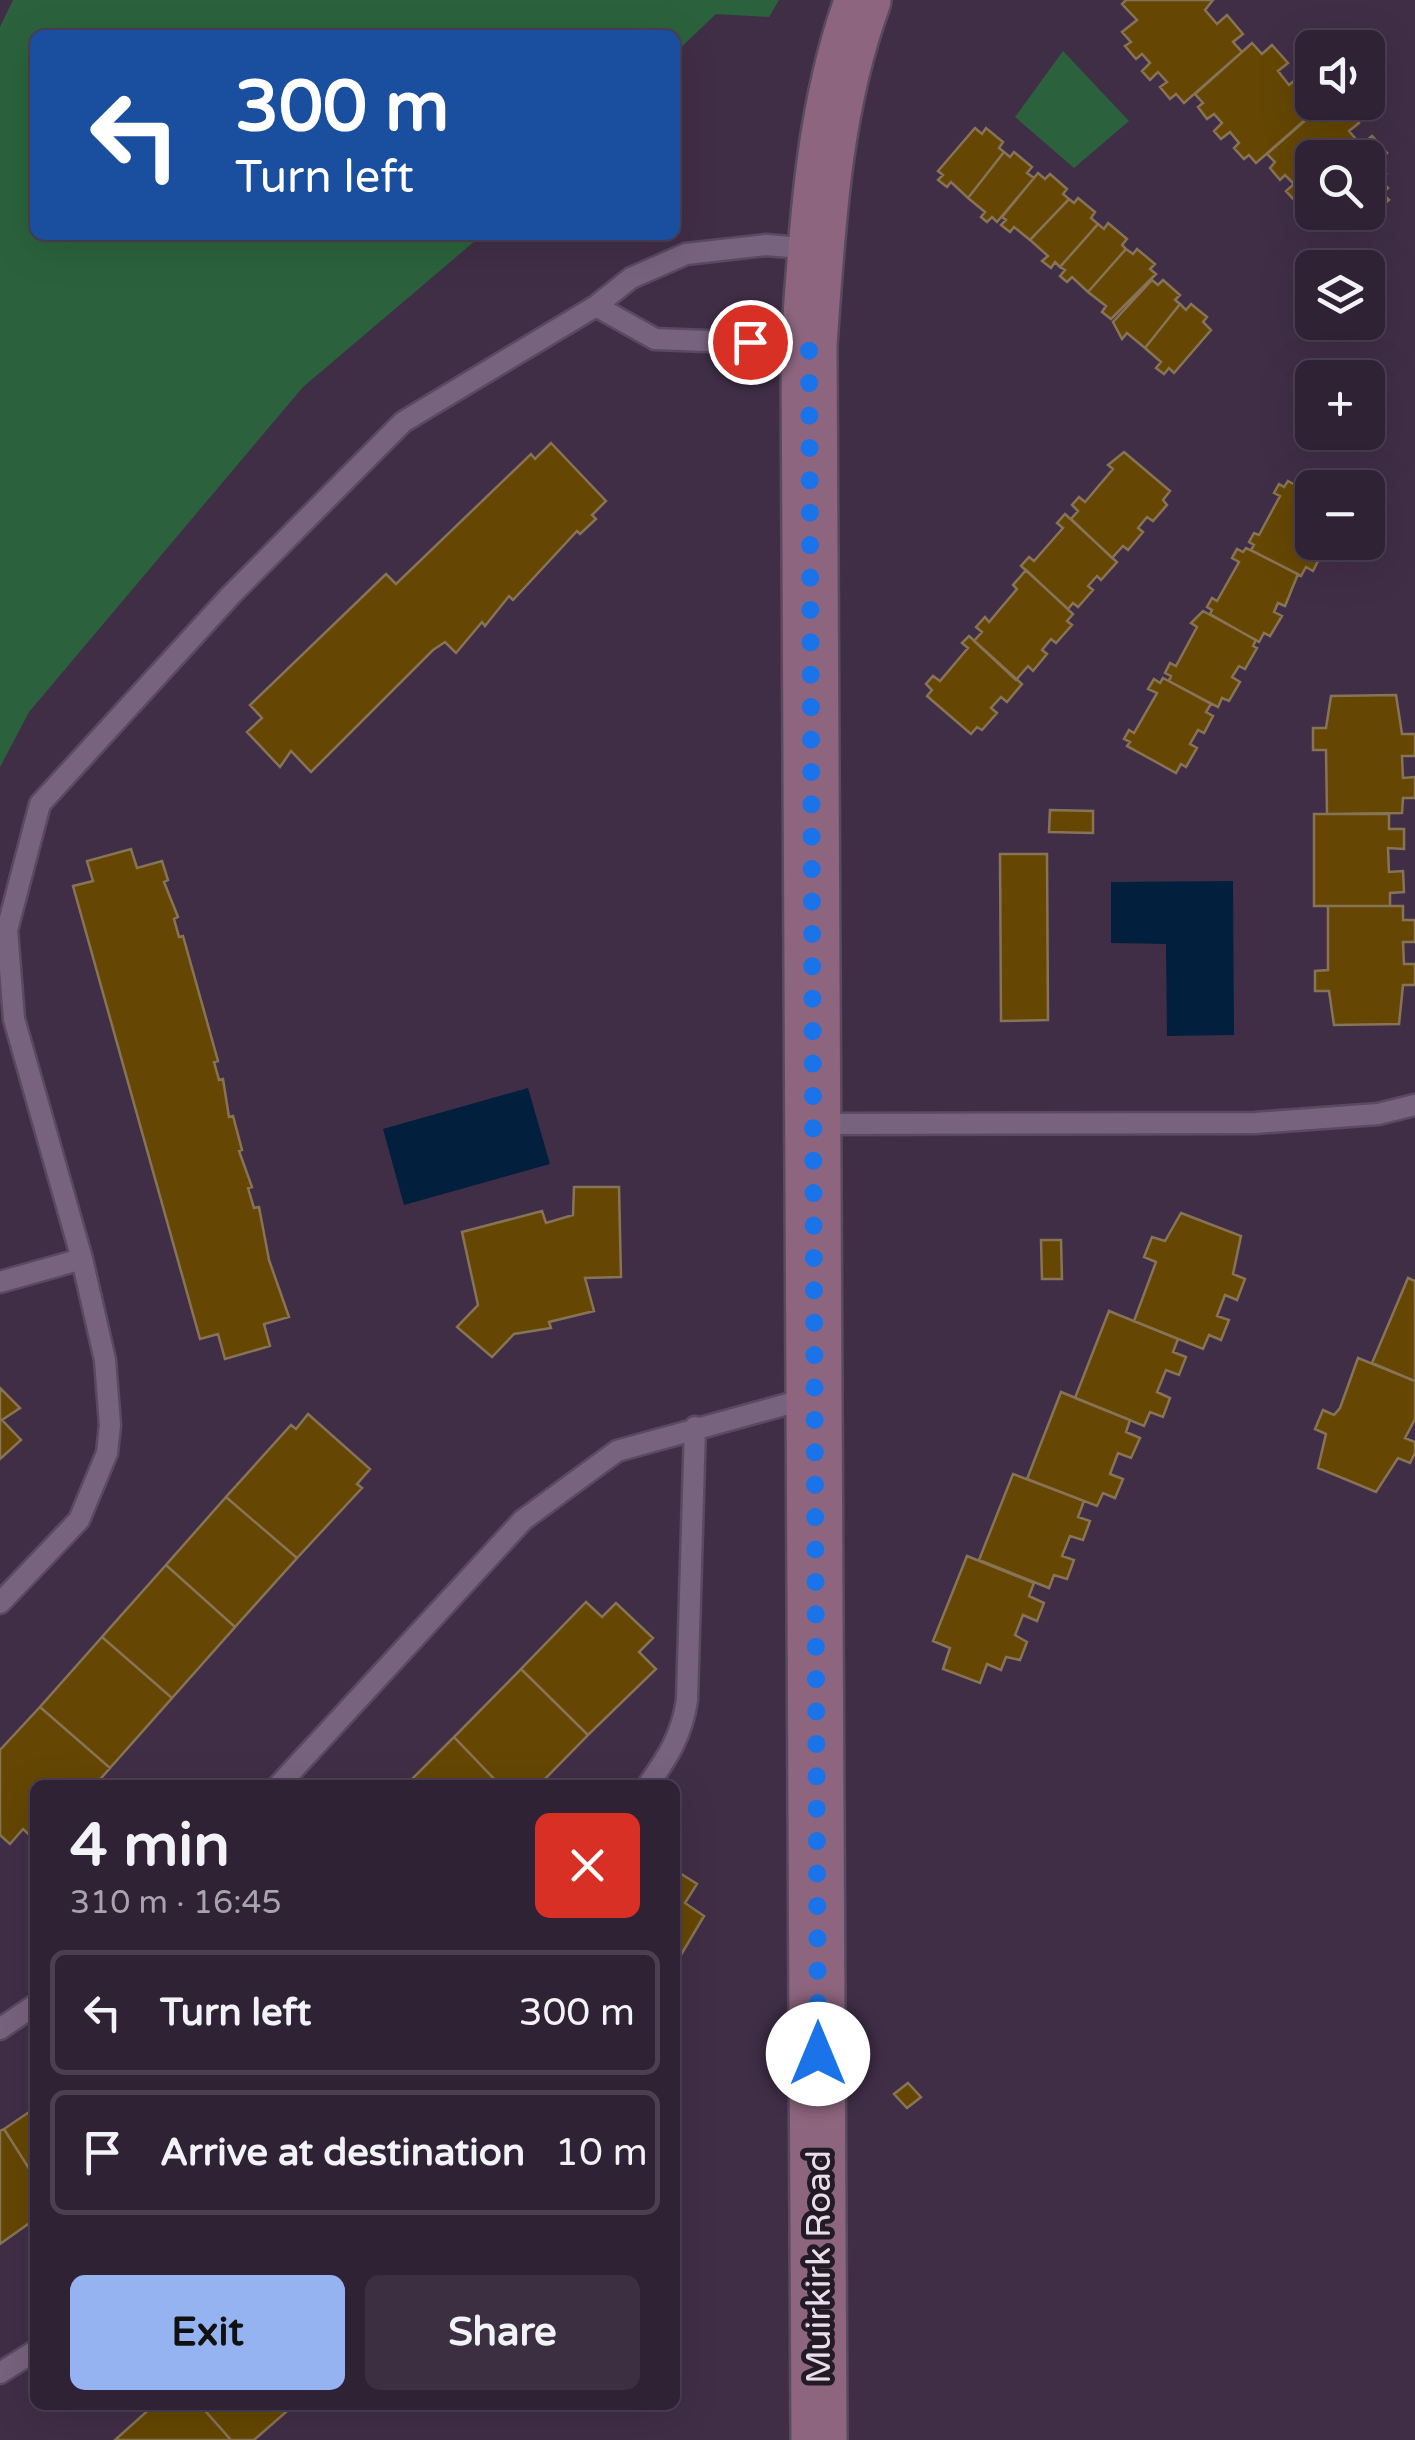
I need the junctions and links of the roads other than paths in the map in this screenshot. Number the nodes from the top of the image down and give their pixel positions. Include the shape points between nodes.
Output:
1 (863, 0) edge
2 (816, 249) junction
3 (596, 306) junction
4 (809, 345) junction
5 (7, 1021) edge
6 (1415, 1105) edge
7 (815, 1124) junction
8 (82, 1259) junction
9 (0, 1282) edge
10 (815, 1396) junction
11 (694, 1427) junction
12 (0, 1603) edge
13 (284, 1780) edge
14 (652, 1780) edge
15 (30, 2008) edge
16 (0, 2029) edge
17 (30, 2355) edge
18 (0, 2373) edge
19 (820, 2440) edge

1 - 2 main road, Muirkirk Road via 840,78
2 - 3 lane via 686,254 631,278
2 - 4 main road, Muirkirk Road
3 - 4 lane via 655,339
3 - 5 lane via 403,422 40,804 7,930
4 - 7 main road, Muirkirk Road
5 - 8 lane
6 - 7 lane via 1256,1123
7 - 10 main road, Muirkirk Road
8 - 9 lane
8 - 12 lane via 110,1391 107,1452 79,1520
10 - 11 lane
10 - 19 main road, Muirkirk Road
11 - 13 lane via 617,1451 523,1520
11 - 14 lane via 688,1700 672,1752
15 - 16 lane
17 - 18 lane

